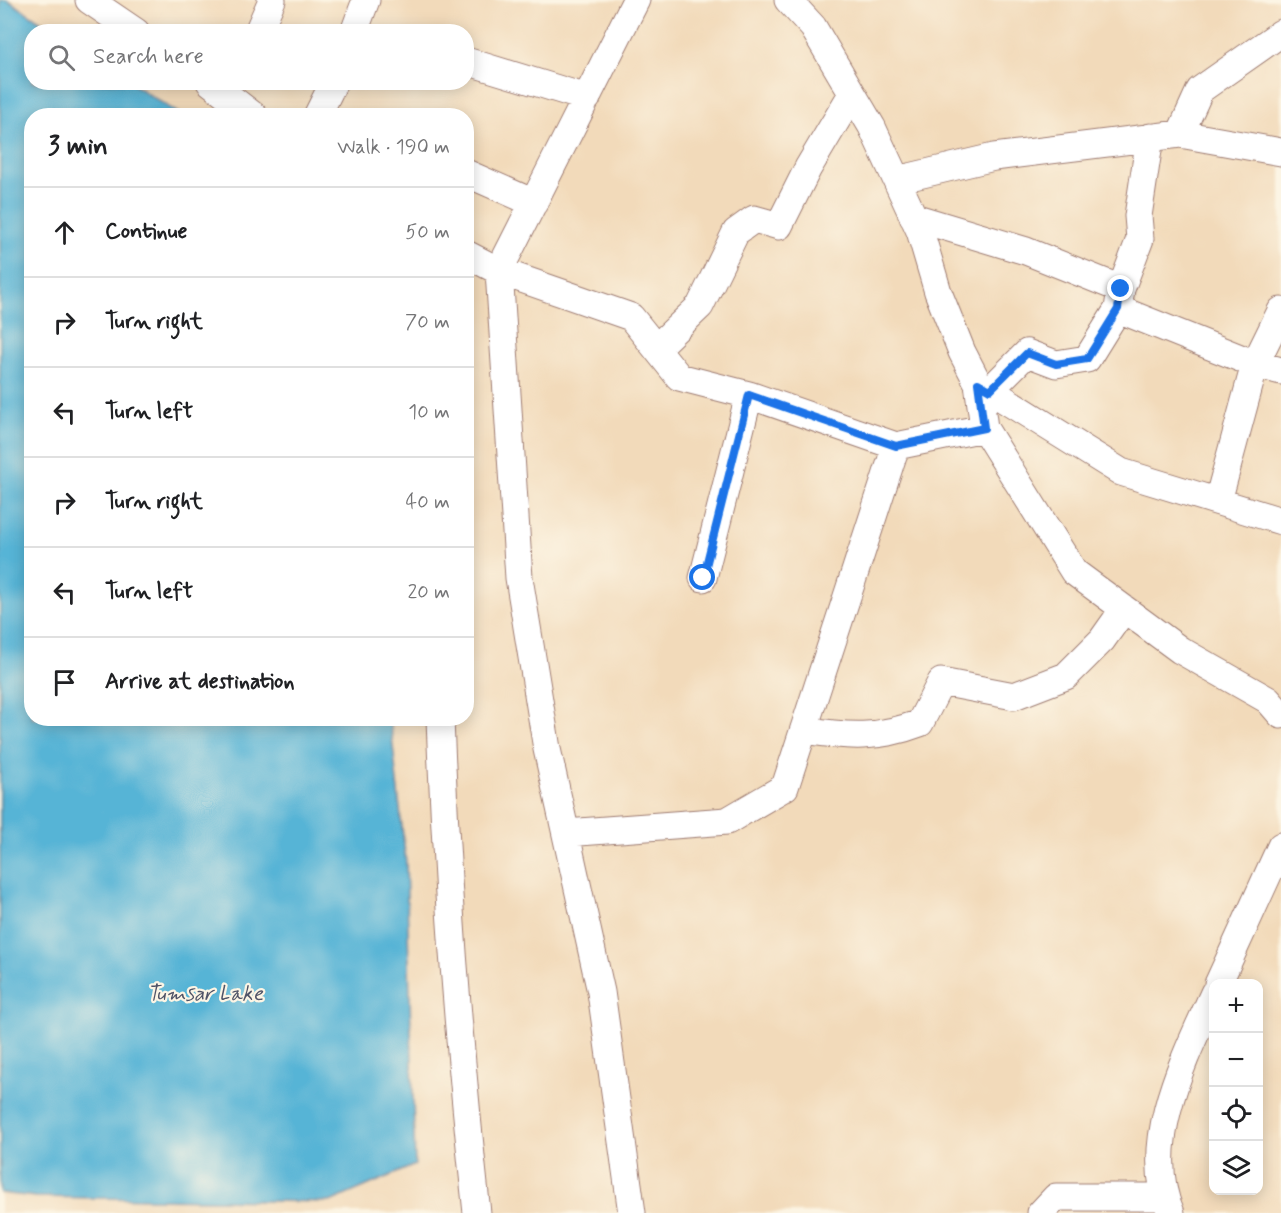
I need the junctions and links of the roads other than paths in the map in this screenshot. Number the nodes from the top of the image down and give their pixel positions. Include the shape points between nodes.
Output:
1 (89, 0) edge
2 (272, 0) edge
3 (366, 0) edge
4 (636, 0) edge
5 (793, 2) edge
6 (127, 18) edge
7 (262, 24) edge
8 (357, 24) edge
9 (1281, 33) edge
10 (474, 63) edge
11 (225, 90) edge
12 (330, 90) edge
13 (852, 94) junction
14 (587, 98) junction
15 (245, 108) edge
16 (321, 108) edge
17 (1180, 134) junction
18 (1150, 137) junction
19 (1281, 152) edge
20 (474, 177) edge
21 (897, 180) junction
22 (534, 203) junction
23 (913, 217) junction
24 (474, 258) edge
25 (499, 271) junction
26 (1119, 299) junction
27 (1281, 312) edge
28 (656, 348) junction
29 (1255, 364) junction
30 (1281, 371) edge
31 (984, 386) junction
32 (749, 395) junction
33 (984, 428) junction
34 (896, 446) junction
35 (1218, 501) junction
36 (1281, 521) edge
37 (703, 578) dead end
38 (1124, 609) junction
39 (1281, 715) edge
40 (440, 726) edge
41 (804, 730) junction
42 (566, 833) junction
43 (1281, 846) edge
44 (1220, 979) edge
45 (1209, 1004) edge
46 (1160, 1208) edge
47 (477, 1213) edge
48 (632, 1213) edge
49 (1041, 1213) edge

1 - 6 street
2 - 7 street
3 - 8 street
4 - 14 street
5 - 13 street via 813,27
9 - 17 street via 1200,90
10 - 14 street
11 - 15 street
12 - 16 street
13 - 21 street
13 - 28 street via 778,225 754,219 736,232 700,306
14 - 22 street
17 - 18 street
17 - 19 street
18 - 21 street via 994,157
18 - 26 street via 1138,216 1140,239
20 - 22 street
21 - 23 street
22 - 25 street
23 - 26 street via 1026,251
23 - 31 street via 962,352
24 - 25 street
25 - 28 street via 631,317
25 - 42 street via 519,578 547,749
26 - 29 street
26 - 31 street via 1087,359 1056,364 1027,353
27 - 29 street
28 - 32 street via 679,377
29 - 30 street
29 - 35 street
31 - 33 street
31 - 35 street via 1121,472
32 - 34 street
32 - 37 street
33 - 34 street
33 - 38 street via 1074,572
34 - 41 street
35 - 36 street
38 - 39 street via 1180,650 1268,699
38 - 41 street via 1102,640 1066,676 1014,696 941,682 920,723 894,733 845,736
40 - 47 street via 462,1070
41 - 42 street via 785,787 727,821
42 - 48 street via 601,992
43 - 44 street
45 - 46 street via 1174,1082 1160,1160
46 - 49 street via 1056,1197

